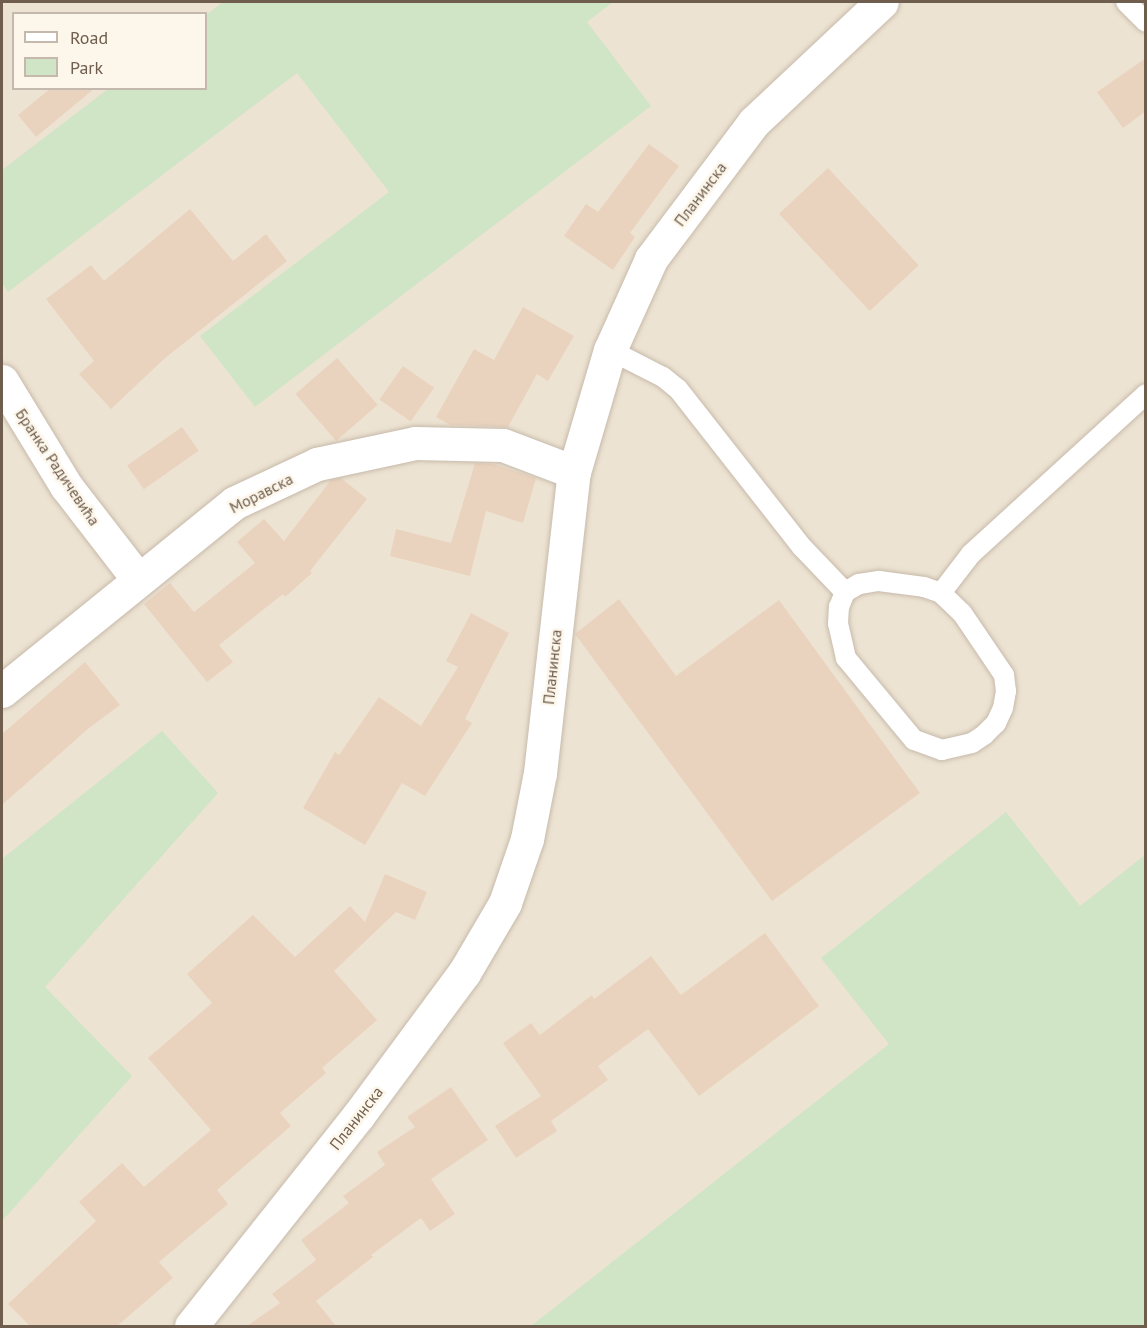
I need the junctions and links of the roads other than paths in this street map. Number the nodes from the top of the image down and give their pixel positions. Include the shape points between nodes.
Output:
1 (882, 2) edge
2 (1126, 2) edge
3 (1146, 22) edge
4 (610, 350) junction
5 (2, 381) edge
6 (1146, 394) edge
7 (574, 472) junction
8 (138, 579) junction
9 (845, 592) junction
10 (940, 593) junction
11 (2, 691) edge
12 (191, 1326) edge

1 - 4 street, Планинска via 754,122 651,259
2 - 3 lane
4 - 7 street, Планинска
4 - 9 lane via 678,389 801,546
5 - 8 street, Бранка Радичевића via 66,486
6 - 10 lane via 971,554
7 - 8 street, Моравска via 503,445 415,443 317,465 234,503
7 - 12 street, Планинска via 540,773 527,839 505,903 443,1002
8 - 11 street, Моравска
9 - 10 lane via 859,584 879,581
9 - 10 lane via 838,624 846,658 914,740 942,750 957,748 984,735 996,723 1006,691 1004,675 962,612

